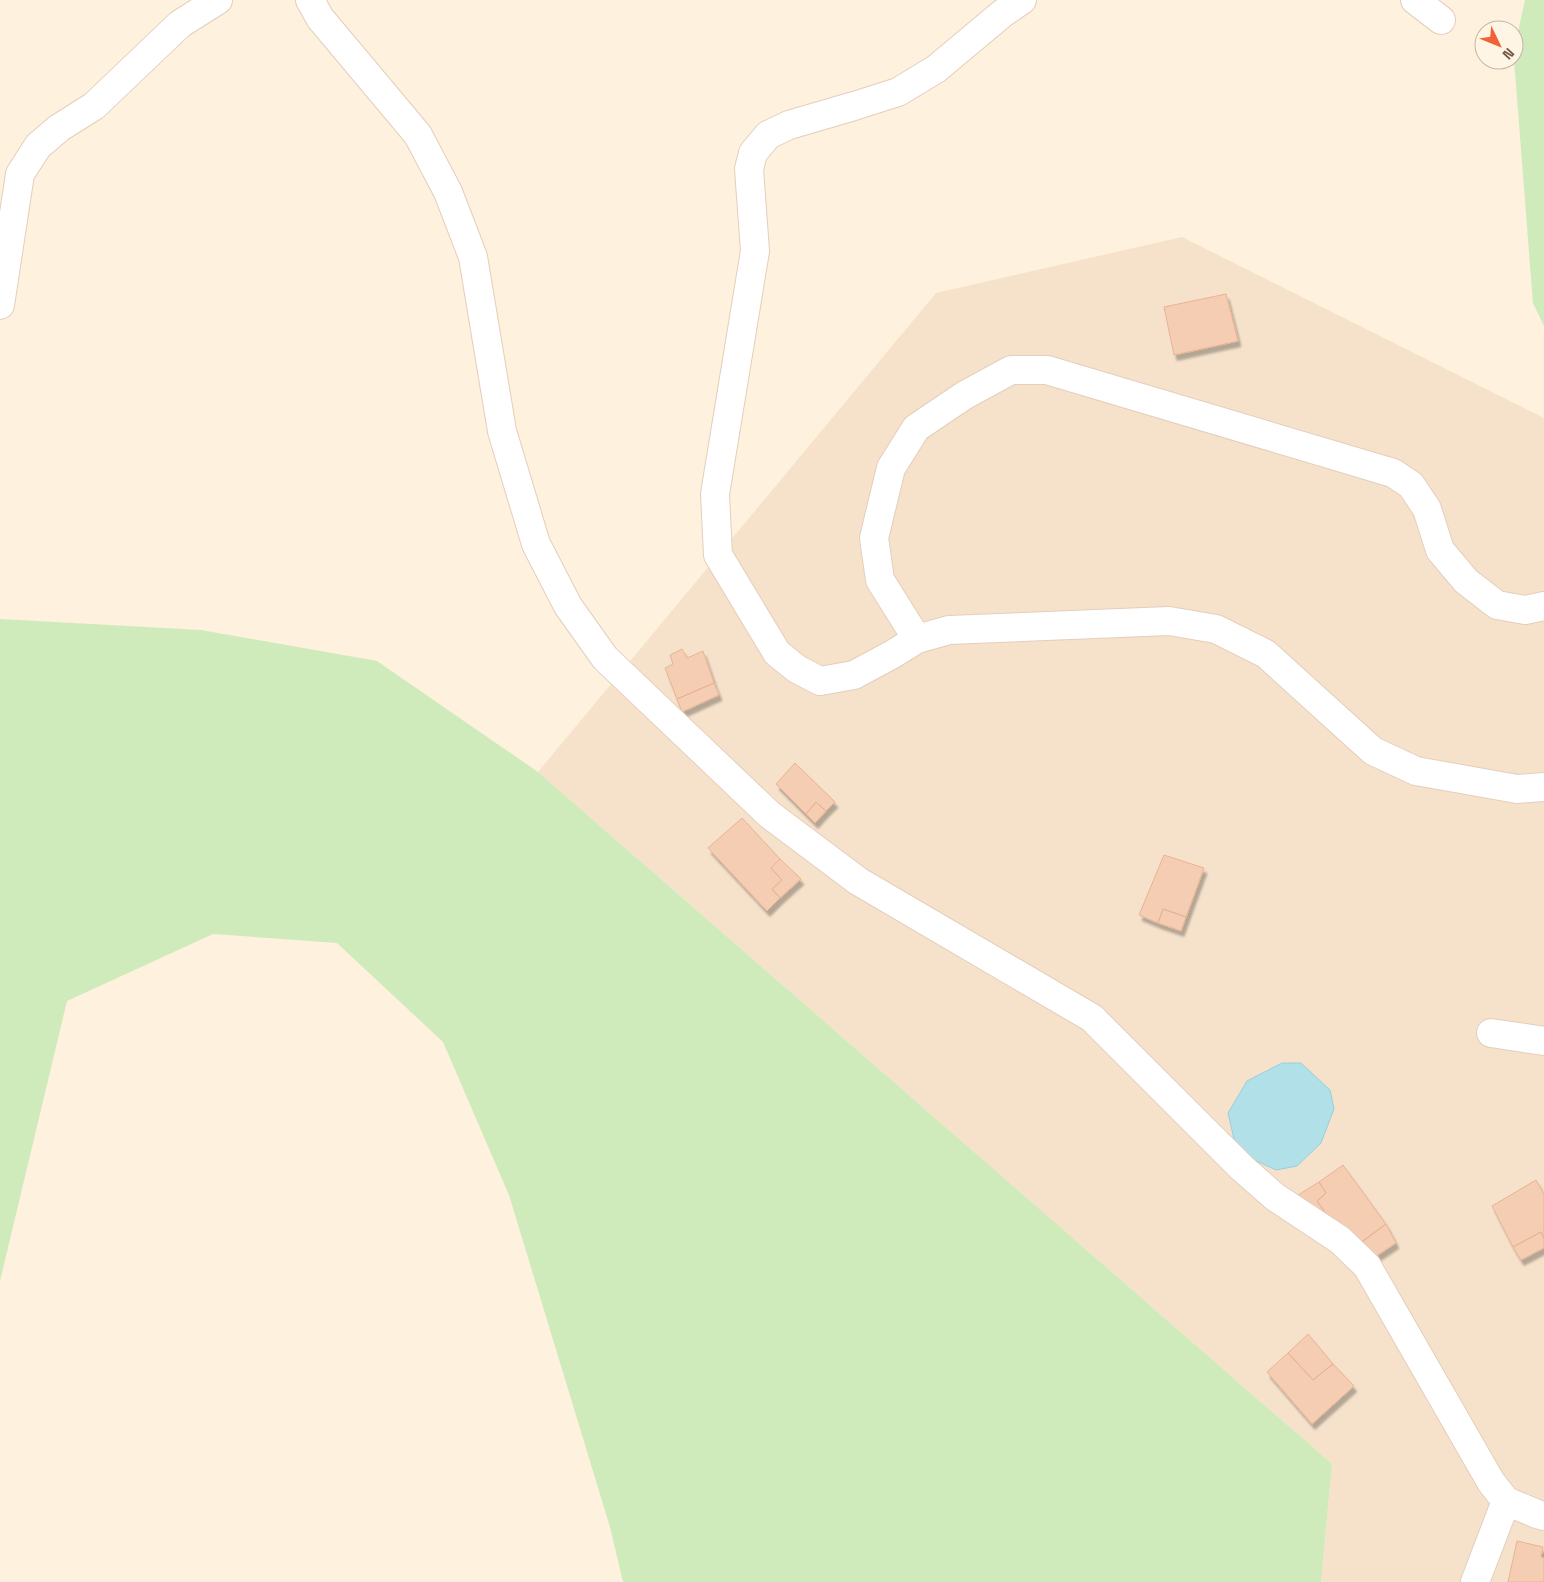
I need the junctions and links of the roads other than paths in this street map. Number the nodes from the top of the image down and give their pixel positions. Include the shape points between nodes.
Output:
1 (218, 0) edge
2 (310, 0) edge
3 (1022, 0) edge
4 (1415, 0) edge
5 (1441, 20) dead end
6 (0, 305) edge
7 (1544, 606) edge
8 (917, 639) junction
9 (1544, 787) edge
10 (1492, 1033) dead end
11 (1544, 1041) edge
12 (1506, 1501) junction
13 (1544, 1516) edge
14 (1475, 1582) edge

1 - 6 street via 180,24 94,106 38,146 20,174
2 - 12 street via 320,18 418,135 448,192 473,257 502,431 536,544 568,606 605,658 770,815 858,881 1092,1018 1242,1168 1275,1197 1340,1240 1367,1266 1491,1482
3 - 8 street via 936,69 898,92 789,124 768,135 753,153 749,170 755,251 715,494 718,555 777,653 820,681 854,675
4 - 5 street
7 - 8 street via 1525,610 1498,605 1466,581 1440,550 1427,509 1411,484 1393,472 1047,370 1011,370 965,395 916,428 891,468 874,538 880,580
8 - 9 street via 949,630 1169,621 1216,629 1266,654 1373,751 1416,771 1517,789
10 - 11 street
12 - 13 street
12 - 14 street

